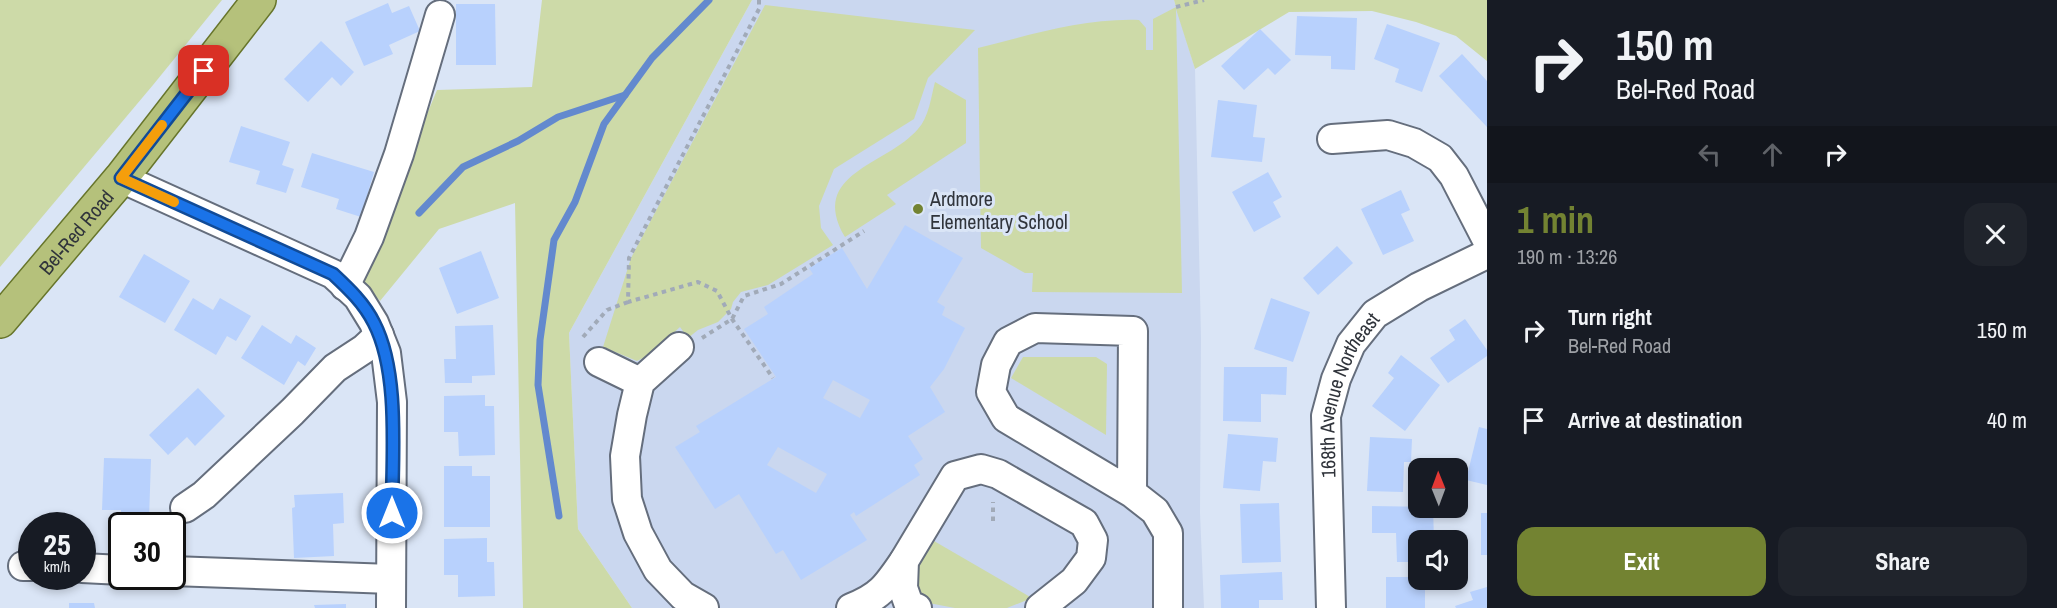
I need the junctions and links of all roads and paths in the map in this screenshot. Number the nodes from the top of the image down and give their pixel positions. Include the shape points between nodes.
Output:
1 (259, 0) edge
2 (759, 0) edge
3 (1203, 0) edge
4 (1176, 7) dead end
5 (440, 15) dead end
6 (1332, 139) dead end
7 (121, 178) junction
8 (864, 231) dead end
9 (1487, 240) edge
10 (1487, 254) edge
11 (345, 286) junction
12 (628, 302) junction
13 (732, 319) junction
14 (0, 321) edge
15 (379, 335) junction
16 (583, 337) dead end
17 (680, 347) joint
18 (599, 362) dead end
19 (773, 378) dead end
20 (640, 382) junction
21 (1132, 493) junction
22 (993, 502) dead end
23 (185, 508) dead end
24 (993, 521) dead end
25 (904, 561) junction
26 (186, 572) edge
27 (391, 579) junction
28 (391, 608) edge
29 (704, 608) edge
30 (851, 608) edge
31 (917, 608) edge
32 (1040, 608) edge
33 (1168, 608) edge
34 (1331, 608) edge

1 - 7 main road, Bel-Red Road
2 - 12 path via 759,9 629,258
3 - 4 path
5 - 11 street via 399,154 369,237
6 - 9 street via 1388,135 1414,143 1440,158 1454,176
7 - 11 street via 333,274
7 - 14 main road, Bel-Red Road
8 - 13 path via 781,284 744,296
10 - 34 street, 168th Avenue Northeast via 1419,287 1375,314 1352,344 1336,379 1326,416
11 - 15 street via 358,297
12 - 13 path via 698,282 717,291
12 - 16 path via 608,310
13 - 17 path via 691,345
13 - 19 path
15 - 23 street via 335,368 204,495
15 - 27 street via 386,353 392,402
17 - 20 street
18 - 20 street
20 - 29 street via 625,456 627,500 638,534 658,570 683,596
21 - 21 street via 1133,331 1035,328 1008,342 996,365 991,392 1006,418
21 - 33 street via 1155,512 1168,533
22 - 24 path
25 - 30 street via 886,587 869,601
25 - 31 street via 903,588 909,605
25 - 32 street via 955,476 981,470 998,474 1084,523 1093,540 1091,558 1074,580
26 - 27 street
27 - 28 street

